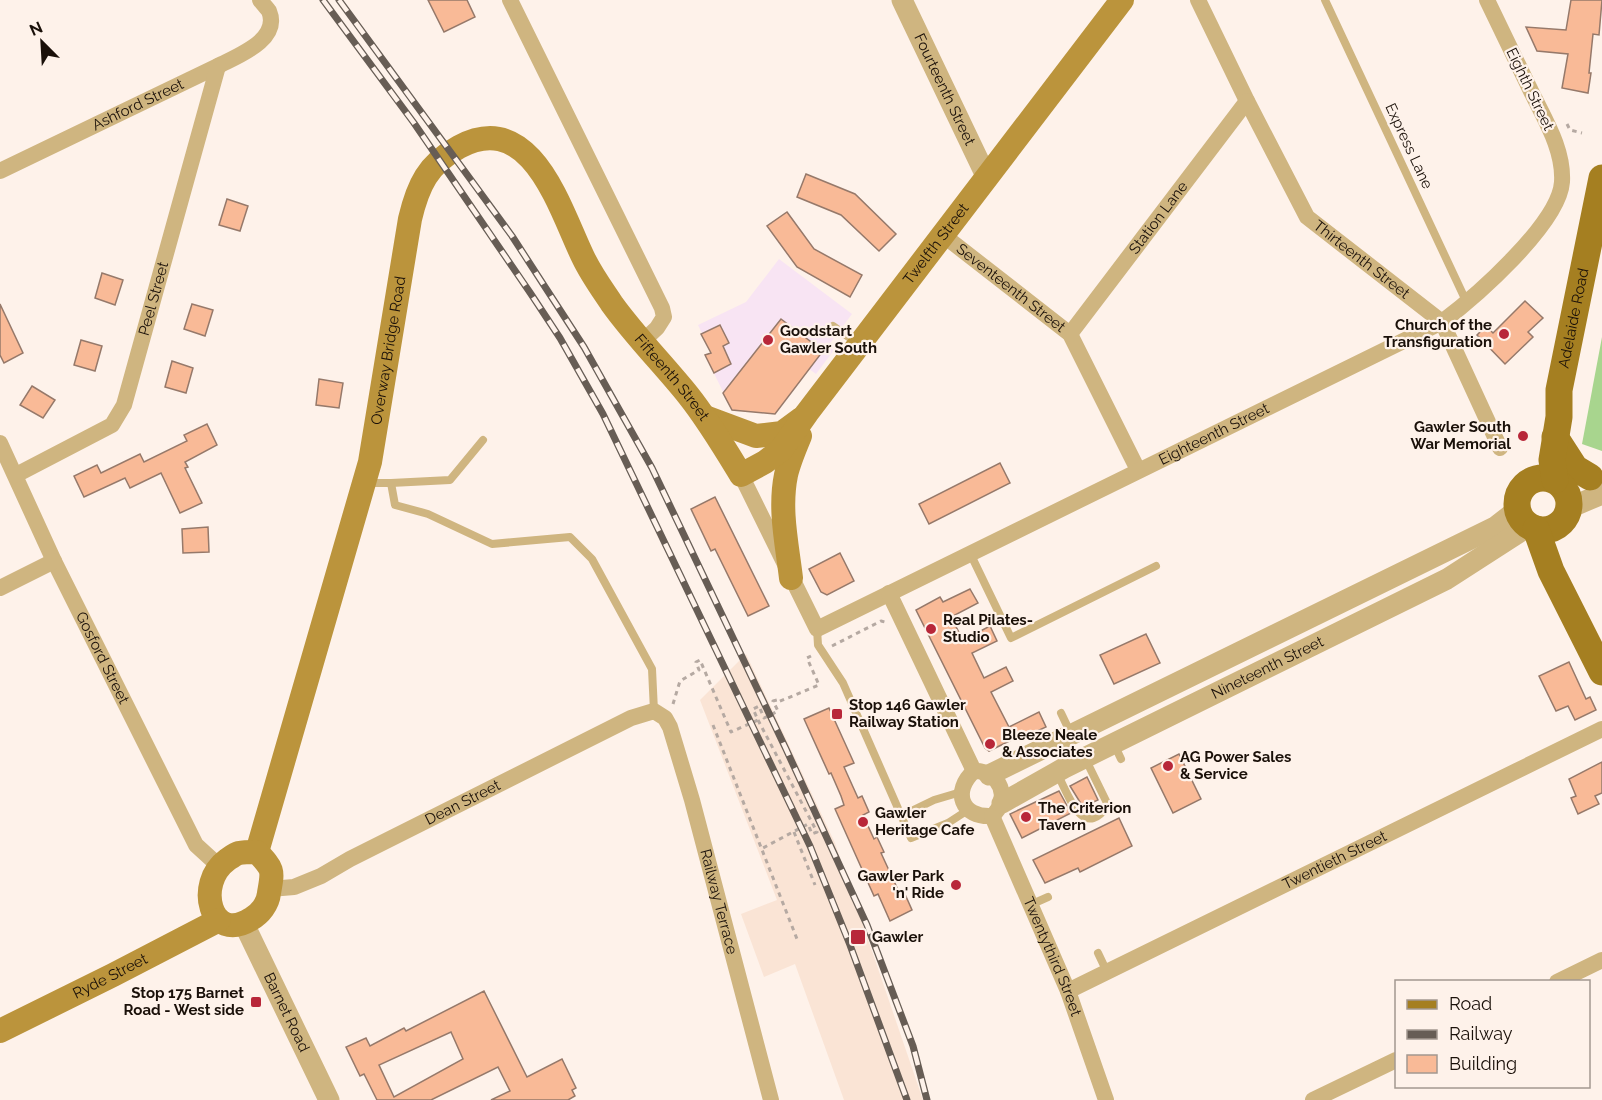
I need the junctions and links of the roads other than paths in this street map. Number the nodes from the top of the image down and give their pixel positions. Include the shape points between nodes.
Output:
1 (260, 0) edge
2 (510, 0) edge
3 (902, 0) edge
4 (1122, 0) edge
5 (1198, 0) edge
6 (1325, 0) edge
7 (1487, 0) edge
8 (218, 66) junction
9 (1247, 101) junction
10 (0, 171) edge
11 (987, 178) junction
12 (1602, 178) edge
13 (1562, 182) joint
14 (943, 235) junction
15 (1468, 303) junction
16 (1442, 322) junction
17 (832, 326) dead end
18 (1070, 334) junction
19 (642, 342) junction
20 (859, 345) junction
21 (1559, 390) junction
22 (807, 413) junction
23 (705, 417) junction
24 (1555, 437) junction
25 (483, 440) dead end
26 (0, 442) edge
27 (1500, 448) dead end
28 (1138, 470) junction
29 (16, 475) junction
30 (741, 475) junction
31 (1598, 481) edge
32 (364, 483) junction
33 (391, 483) junction
34 (1545, 505) junction
35 (970, 553) junction
36 (54, 561) junction
37 (1156, 566) dead end
38 (791, 578) junction
39 (0, 588) edge
40 (889, 593) junction
41 (817, 630) junction
42 (1602, 652) edge
43 (1602, 672) edge
44 (1166, 703) junction
45 (1061, 713) dead end
46 (660, 715) junction
47 (1602, 729) edge
48 (1071, 735) junction
49 (1084, 758) junction
50 (1058, 759) junction
51 (982, 773) junction
52 (961, 792) junction
53 (968, 810) junction
54 (997, 810) junction
55 (901, 816) junction
56 (257, 852) junction
57 (219, 866) junction
58 (270, 889) junction
59 (1048, 897) dead end
60 (1030, 905) junction
61 (219, 920) junction
62 (244, 924) junction
63 (1098, 953) dead end
64 (1602, 960) edge
65 (1107, 972) junction
66 (1559, 980) edge
67 (1068, 991) junction
68 (0, 1031) edge
69 (1395, 1060) edge
70 (329, 1100) edge
71 (771, 1100) edge
72 (1106, 1100) edge
73 (1313, 1100) edge

1 - 8 street, Ashford Street via 269,11 270,30 266,37
2 - 19 street, Fifteenth Street via 662,308 664,317
3 - 11 street, Fourteenth Street
4 - 11 main road, Twelfth Street
5 - 9 street, Thirteenth Street
6 - 15 lane, Express Lane
7 - 13 street, Eighth Street via 1558,148
8 - 10 street, Ashford Street
8 - 29 street, Peel Street via 124,405 111,425
9 - 16 street, Thirteenth Street via 1307,218
9 - 18 street, Station Lane
11 - 14 main road, Twelfth Street
12 - 21 main road, Adelaide Road
13 - 15 street, Eighteenth Street via 1556,205 1534,236
14 - 18 street, Seventeenth Street
14 - 20 main road, Twelfth Street
15 - 16 street, Eighteenth Street
16 - 27 street, Thirteenth Street
16 - 28 street, Eighteenth Street
17 - 20 lane
18 - 28 street, Seventeenth Street
19 - 23 main road, Fifteenth Street
19 - 32 main road, Overway Bridge Road via 584,259 533,160 508,142 489,138 470,141 429,170 419,185
20 - 22 main road, Twelfth Street
21 - 24 main road, Adelaide Road
21 - 34 main road, Adelaide Road via 1546,420
22 - 23 main road via 782,433 756,436
22 - 30 main road, Twelfth Street via 781,450
22 - 38 main road via 786,475 784,523
23 - 30 main road, Fifteenth Street
24 - 31 main road via 1575,468
24 - 34 main road, Adelaide Road
25 - 33 lane via 450,480
26 - 29 street, Gosford Street
28 - 35 street, Eighteenth Street
29 - 36 street, Gosford Street
30 - 38 street, Fifteenth Street
31 - 34 street via 1571,484
32 - 33 lane
32 - 56 main road, Overway Bridge Road
33 - 46 lane via 395,505 428,514 492,544 570,537 592,559 652,669
34 - 42 main road, Adelaide Road via 1562,561
34 - 43 main road, Adelaide Road via 1551,572
34 - 44 street, Nineteenth Street via 1495,527 1369,603
35 - 37 lane via 1011,638
35 - 40 street, Eighteenth Street
36 - 39 street
36 - 57 street, Gosford Street via 196,845
38 - 41 street, Fifteenth Street
40 - 41 street, Eighteenth Street
40 - 51 street
41 - 55 lane via 818,645 839,675
44 - 48 street, Nineteenth Street
44 - 49 street, Nineteenth Street via 1117,751
45 - 48 lane
46 - 58 street, Dean Street via 631,718 321,876 294,887
46 - 71 street, Railway Terrace via 670,727 692,800
47 - 65 street, Twentieth Street
48 - 50 street, Nineteenth Street
49 - 50 street, Nineteenth Street
49 - 50 lane via 1108,805 1091,819 1077,812
50 - 51 street, Nineteenth Street
50 - 54 street, Nineteenth Street
51 - 52 street via 966,779
51 - 54 street via 1000,786
52 - 53 street
52 - 55 lane
53 - 54 street via 978,816
53 - 55 lane via 911,838
54 - 60 street, Twentythird Street
56 - 57 main road via 237,853
56 - 58 main road via 270,866
57 - 61 main road via 209,898
58 - 62 main road via 263,908
59 - 60 lane
60 - 67 street, Twentythird Street
61 - 62 main road
61 - 68 main road, Ryde Street
62 - 70 street, Barnet Road
63 - 65 lane
64 - 66 street
65 - 67 street, Twentieth Street
67 - 72 street, Twentythird Street
69 - 73 street

